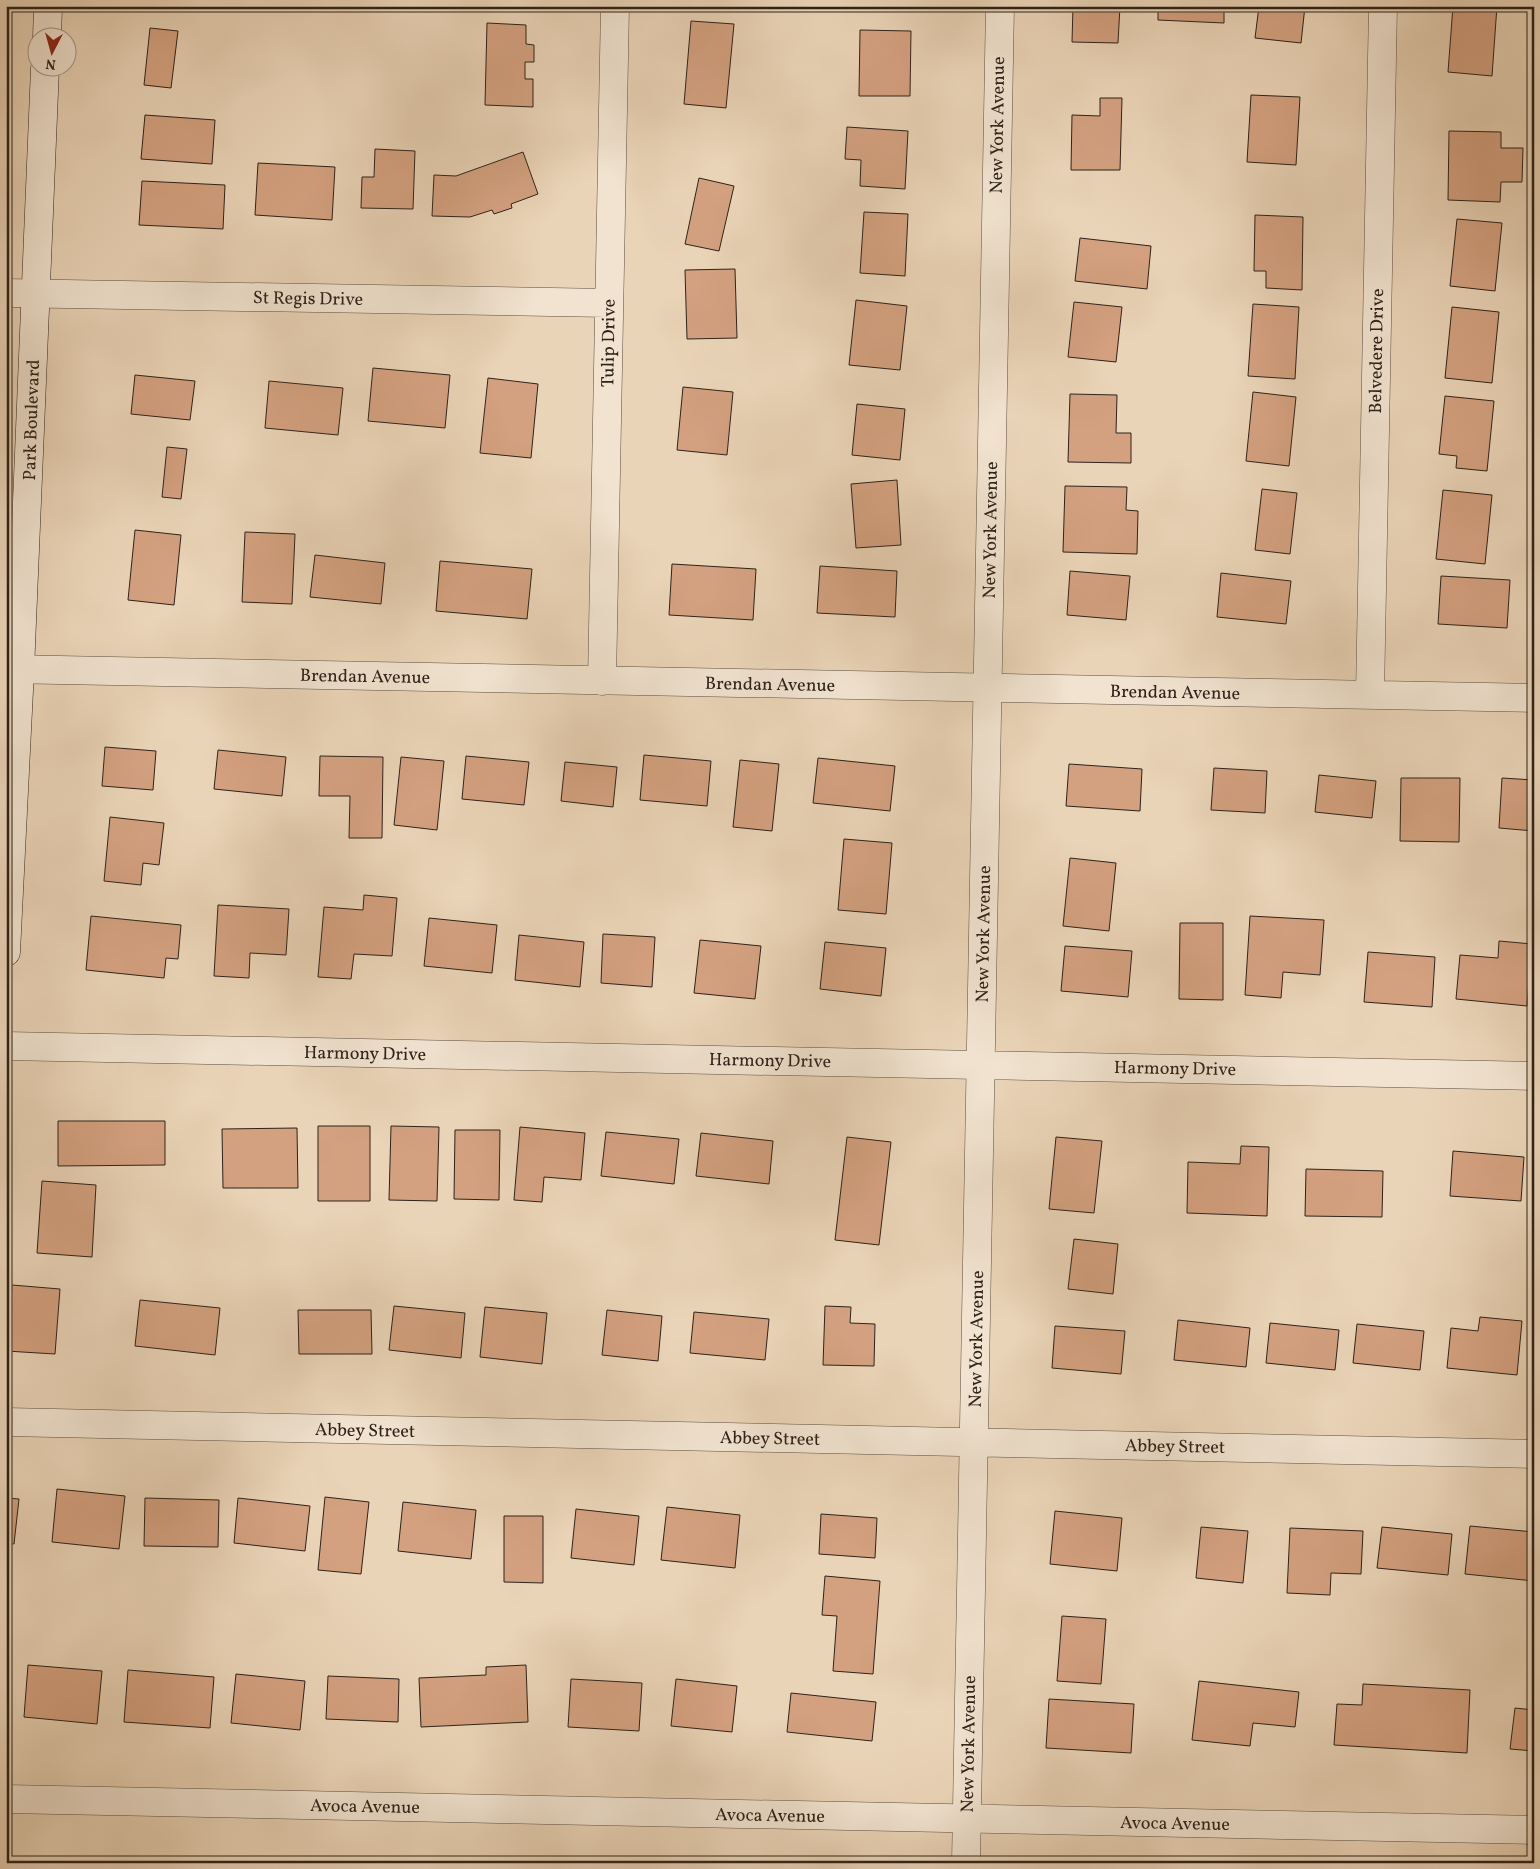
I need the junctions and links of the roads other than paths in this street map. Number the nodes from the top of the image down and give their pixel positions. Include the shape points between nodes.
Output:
1 (48, 6) edge
2 (615, 6) edge
3 (1000, 6) edge
4 (1383, 6) edge
5 (47, 28) edge
6 (45, 78) edge
7 (6, 293) edge
8 (36, 293) junction
9 (609, 303) junction
10 (13, 669) edge
11 (602, 680) junction
12 (987, 688) junction
13 (1370, 695) junction
14 (1534, 698) edge
15 (6, 952) edge
16 (6, 1046) edge
17 (980, 1064) junction
18 (1534, 1076) edge
19 (6, 1422) edge
20 (974, 1442) junction
21 (1534, 1454) edge
22 (6, 1799) edge
23 (967, 1819) junction
24 (1534, 1830) edge
25 (966, 1863) edge

1 - 5 street
2 - 9 street, Tulip Drive
3 - 12 street, New York Avenue
4 - 13 street, Belvedere Drive
6 - 8 street, Park Boulevard
7 - 8 street, St Regis Drive
8 - 9 street, St Regis Drive
8 - 10 street, Park Boulevard
9 - 11 street, Tulip Drive
10 - 11 street, Brendan Avenue
10 - 15 street, Park Boulevard
11 - 12 street, Brendan Avenue
12 - 13 street, Brendan Avenue
12 - 17 street, New York Avenue
13 - 14 street, Brendan Avenue
16 - 17 street, Harmony Drive
17 - 18 street, Harmony Drive
17 - 20 street, New York Avenue
19 - 20 street, Abbey Street
20 - 21 street, Abbey Street
20 - 23 street, New York Avenue
22 - 23 street, Avoca Avenue
23 - 24 street, Avoca Avenue
23 - 25 street, New York Avenue

